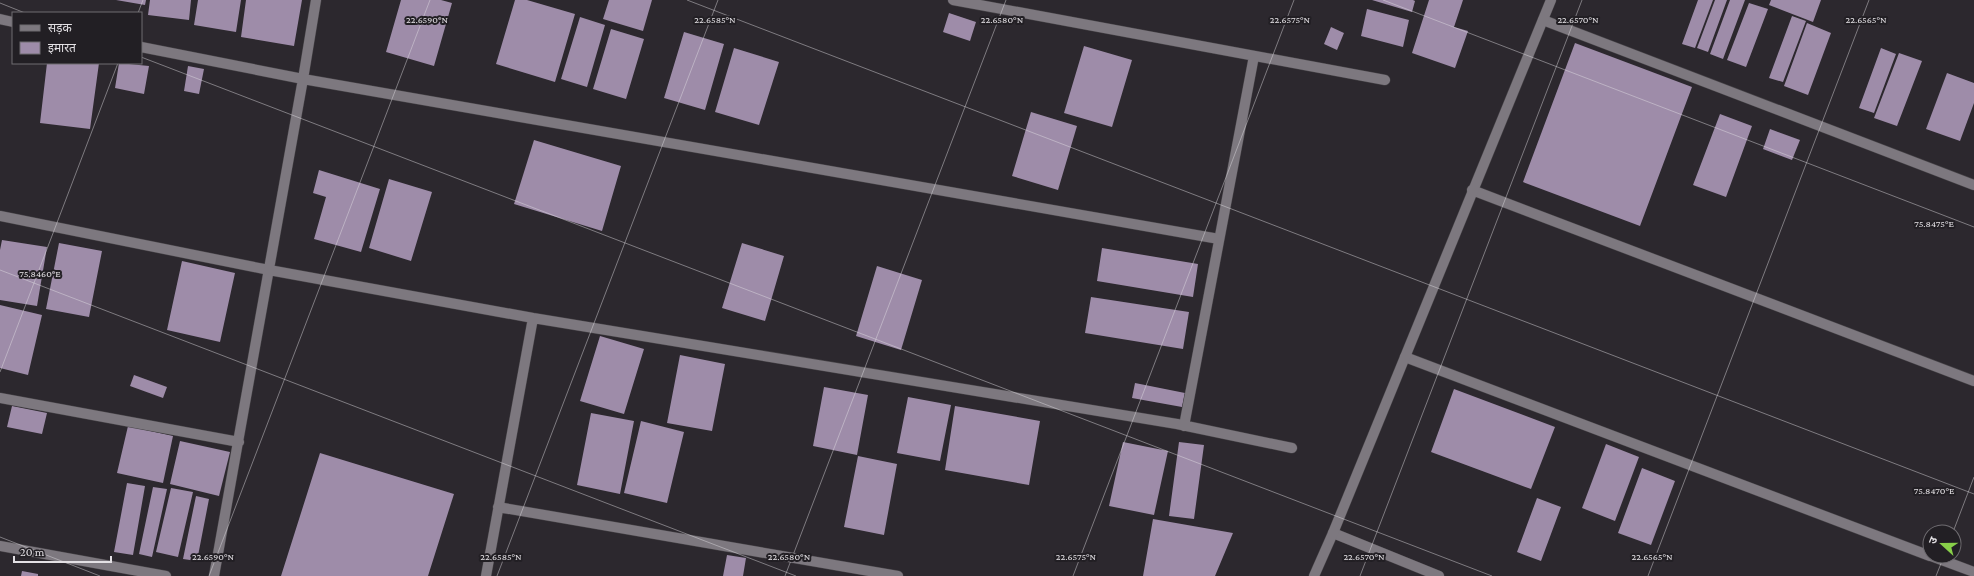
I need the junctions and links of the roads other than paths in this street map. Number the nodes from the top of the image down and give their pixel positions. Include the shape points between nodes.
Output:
1 (316, 0) edge
2 (953, 0) edge
3 (1551, 0) edge
4 (0, 19) edge
5 (1543, 20) junction
6 (12, 22) edge
7 (142, 47) edge
8 (1254, 56) junction
9 (303, 79) junction
10 (1385, 80) dead end
11 (1974, 185) edge
12 (1472, 190) junction
13 (0, 216) edge
14 (1219, 239) junction
15 (269, 270) junction
16 (533, 318) junction
17 (1406, 357) junction
18 (1974, 381) edge
19 (0, 398) edge
20 (1184, 426) junction
21 (238, 442) junction
22 (1292, 448) dead end
23 (498, 507) junction
24 (1333, 533) junction
25 (0, 546) edge
26 (1922, 553) edge
27 (1952, 564) edge
28 (1974, 572) edge
29 (166, 576) edge
30 (214, 576) edge
31 (486, 576) edge
32 (898, 576) edge
33 (1314, 576) edge
34 (1439, 576) edge

1 - 9 street
2 - 8 street
3 - 5 street
4 - 6 street
5 - 11 street
5 - 12 street
7 - 9 street
8 - 10 street
8 - 14 street
9 - 14 street
9 - 15 street
12 - 17 street
12 - 18 street
13 - 15 street
14 - 20 street
15 - 16 street
15 - 21 street
16 - 20 street
16 - 23 street
17 - 24 street
17 - 26 street
19 - 21 street
20 - 22 street
21 - 30 street
23 - 31 street
23 - 32 street
24 - 33 street
24 - 34 street
25 - 29 street
27 - 28 street

